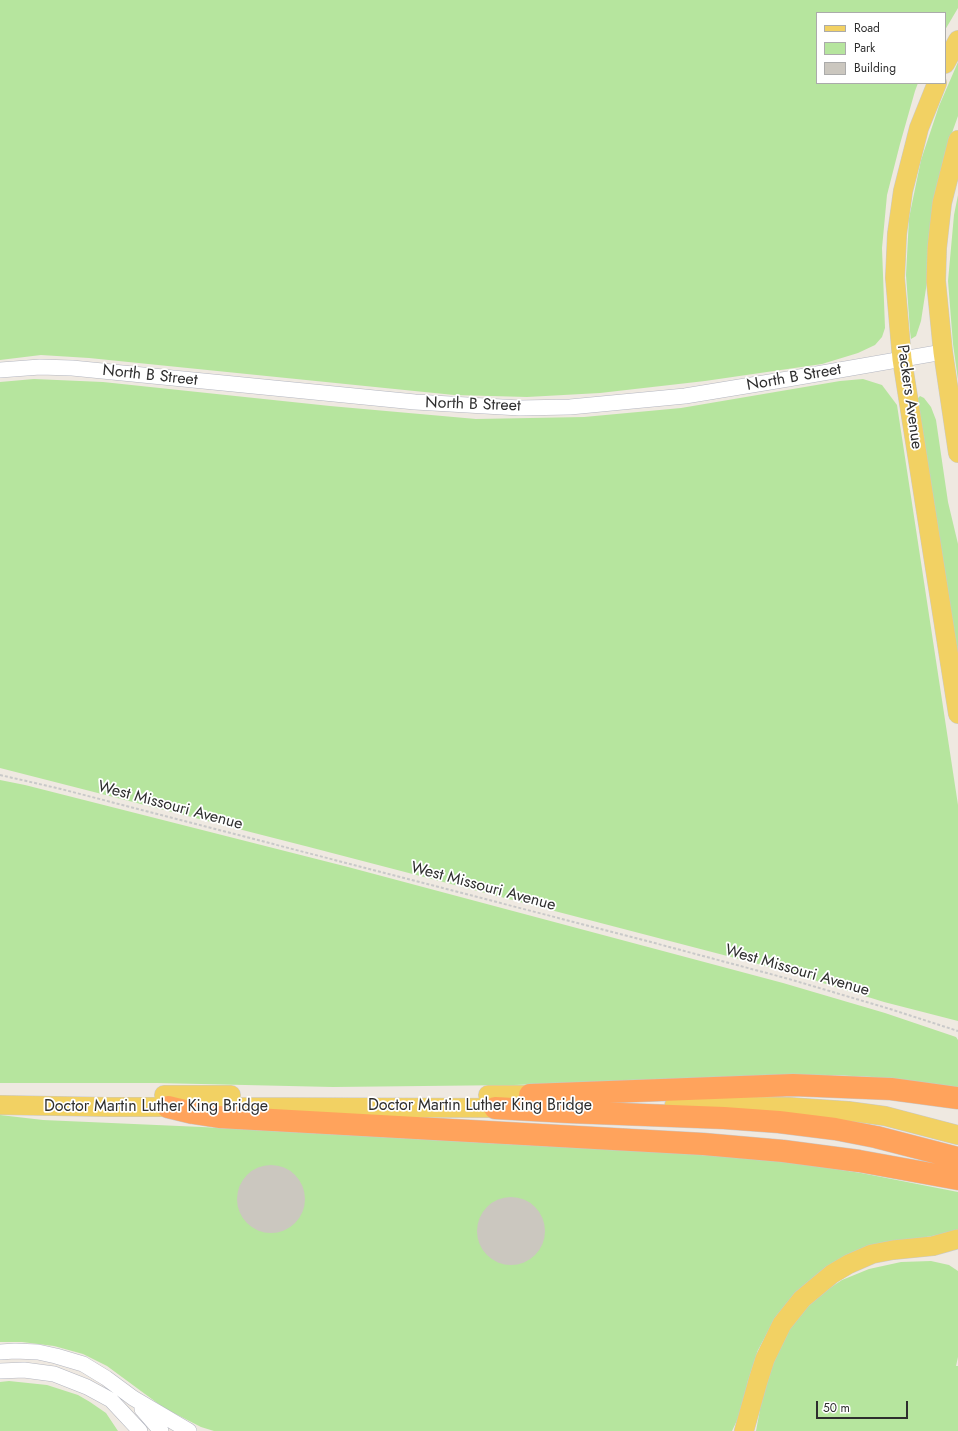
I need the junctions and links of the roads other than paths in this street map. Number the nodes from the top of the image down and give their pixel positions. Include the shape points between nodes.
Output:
1 (958, 40) edge
2 (946, 62) edge
3 (936, 84) edge
4 (958, 140) edge
5 (943, 352) junction
6 (902, 359) junction
7 (0, 370) edge
8 (958, 453) edge
9 (958, 714) edge
10 (0, 1093) edge
11 (530, 1095) junction
12 (958, 1098) edge
13 (0, 1105) edge
14 (168, 1107) junction
15 (495, 1108) junction
16 (927, 1120) junction
17 (958, 1123) edge
18 (958, 1134) edge
19 (958, 1158) edge
20 (958, 1179) edge
21 (958, 1239) edge
22 (933, 1246) junction
23 (958, 1248) edge
24 (0, 1352) edge
25 (0, 1371) edge
26 (133, 1398) junction
27 (136, 1428) edge
28 (161, 1431) edge
29 (189, 1431) edge
30 (744, 1431) edge

1 - 2 main road
3 - 6 main road, Packers Avenue via 919,128 903,191 898,227 895,278
4 - 5 main road via 942,203 937,248 936,281
5 - 6 street, North B Street
5 - 8 main road
6 - 7 street, North B Street via 685,396 591,405 520,408 415,402 72,368
6 - 9 main road, Packers Avenue
10 - 11 main road, Doctor Martin Luther King Bridge
11 - 12 highway via 793,1085 891,1089
11 - 16 main road, Doctor Martin Luther King Bridge via 815,1098 895,1107
13 - 14 main road, Doctor Martin Luther King Bridge
14 - 15 main road, Doctor Martin Luther King Bridge
14 - 20 highway via 220,1117 783,1151 859,1161
15 - 16 main road, Doctor Martin Luther King Bridge via 789,1107 848,1110
15 - 19 highway via 779,1122 835,1129 917,1146
16 - 17 main road, Doctor Martin Luther King Bridge
16 - 18 main road, Doctor Martin Luther King Bridge
21 - 22 main road
22 - 23 main road
22 - 30 main road via 872,1254 832,1274 802,1299 782,1324 765,1359
24 - 26 street via 38,1352 83,1364
25 - 27 street via 24,1370 54,1374 87,1387 111,1400
26 - 28 street
26 - 29 street

